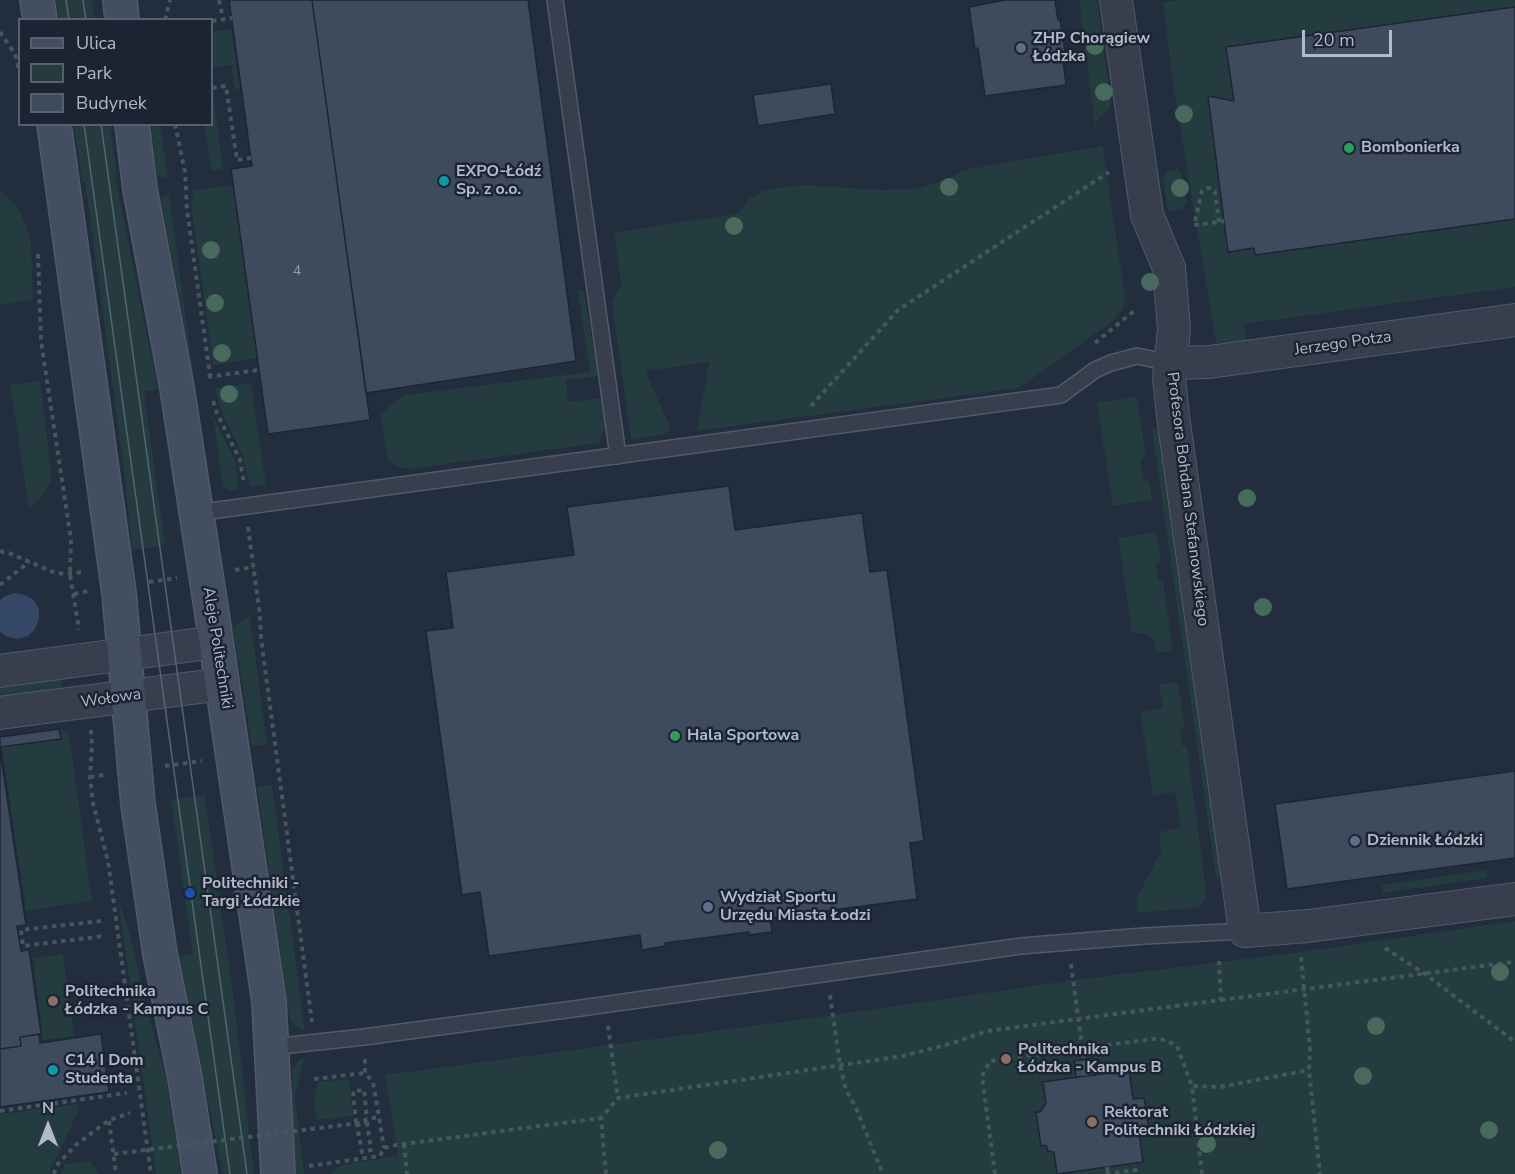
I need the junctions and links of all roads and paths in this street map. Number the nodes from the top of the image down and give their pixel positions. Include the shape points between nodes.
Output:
1 (37, 0) edge
2 (120, 0) edge
3 (170, 0) edge
4 (219, 0) edge
5 (555, 0) edge
6 (1116, 0) edge
7 (40, 18) edge
8 (122, 18) edge
9 (166, 18) edge
10 (232, 18) dead end
11 (223, 19) junction
12 (213, 21) edge
13 (0, 32) edge
14 (18, 67) edge
15 (213, 88) edge
16 (54, 126) edge
17 (132, 126) edge
18 (175, 126) edge
19 (251, 158) dead end
20 (1115, 168) dead end
21 (1222, 222) joint
22 (1515, 320) edge
23 (1170, 363) junction
24 (259, 370) dead end
25 (210, 377) junction
26 (201, 378) dead end
27 (211, 388) dead end
28 (213, 400) dead end
29 (779, 433) junction
30 (618, 456) junction
31 (246, 506) junction
32 (196, 513) junction
33 (0, 551) edge
34 (29, 562) junction
35 (254, 567) junction
36 (83, 572) dead end
37 (206, 574) junction
38 (0, 585) edge
39 (118, 587) junction
40 (74, 594) dead end
41 (216, 642) junction
42 (124, 654) junction
43 (0, 671) edge
44 (223, 684) junction
45 (128, 697) junction
46 (0, 713) edge
47 (276, 750) junction
48 (234, 756) junction
49 (135, 770) junction
50 (90, 777) dead end
51 (1515, 899) edge
52 (101, 921) dead end
53 (1245, 931) junction
54 (104, 936) dead end
55 (1070, 943) junction
56 (1378, 944) dead end
57 (1301, 952) dead end
58 (1219, 961) dead end
59 (1513, 962) dead end
60 (1425, 974) junction
61 (1305, 989) junction
62 (1221, 1000) junction
63 (833, 1015) dead end
64 (1078, 1019) junction
65 (1515, 1042) edge
66 (312, 1043) junction
67 (611, 1043) dead end
68 (272, 1047) junction
69 (1082, 1049) junction
70 (840, 1065) junction
71 (1309, 1070) junction
72 (1086, 1076) dead end
73 (314, 1079) dead end
74 (1192, 1086) junction
75 (127, 1093) dead end
76 (618, 1098) junction
77 (0, 1111) edge
78 (130, 1113) dead end
79 (380, 1118) junction
80 (601, 1118) junction
81 (367, 1119) junction
82 (109, 1120) junction
83 (356, 1124) junction
84 (404, 1144) junction
85 (384, 1148) junction
86 (114, 1154) junction
87 (1107, 1167) dead end
88 (293, 1170) edge
89 (54, 1174) edge
90 (116, 1174) edge
91 (200, 1174) edge
92 (407, 1174) edge
93 (606, 1174) edge
94 (883, 1174) edge
95 (995, 1174) edge
96 (1107, 1174) edge
97 (1137, 1174) edge
98 (1202, 1174) edge
99 (1320, 1174) edge

1 - 7 main road
2 - 8 main road
3 - 9 path
4 - 11 path
5 - 30 lane
6 - 23 street, Profesora Bohdana Stefanowskiego via 1147,215 1168,268 1174,329
10 - 11 path
11 - 12 path
13 - 14 path via 15,54
15 - 19 path via 226,86 237,160
16 - 39 main road
17 - 32 main road, Aleje Politechniki
18 - 25 path
20 - 29 path via 898,310 811,405
21 - 21 path via 1214,189 1208,188 1201,196 1194,225
22 - 23 street, Jerzego Potza via 1209,362
23 - 29 lane via 1137,356 1111,363 1061,396
23 - 53 street, Profesora Bohdana Stefanowskiego via 1174,426
24 - 25 path
25 - 26 path
25 - 27 path
28 - 31 path via 240,460
29 - 30 lane
30 - 31 lane
31 - 32 lane
31 - 35 path
32 - 37 main road, Aleje Politechniki
33 - 34 path
34 - 36 path via 53,572
34 - 38 path
35 - 37 path
35 - 47 path
37 - 39 path
37 - 41 main road, Aleje Politechniki
39 - 40 path
39 - 42 main road
41 - 42 street
41 - 44 main road, Aleje Politechniki
42 - 43 street
42 - 45 main road
44 - 45 street, Wołowa
44 - 48 main road, Aleje Politechniki
45 - 46 street, Wołowa
45 - 49 main road
47 - 48 path
47 - 66 path via 312,1011
48 - 49 path
48 - 68 main road, Aleje Politechniki
49 - 50 path
49 - 91 main road via 160,954
51 - 53 street
52 - 54 path via 21,930 21,938 23,946
53 - 55 lane
55 - 64 path
55 - 66 lane via 1021,946
56 - 60 path
57 - 61 path
58 - 62 path
59 - 60 path
60 - 61 path
60 - 65 path
61 - 62 path
61 - 71 path
62 - 64 path
63 - 70 path
64 - 69 path
64 - 70 path via 987,1031 930,1050
66 - 68 lane
67 - 76 path
68 - 88 main road, Aleje Politechniki
69 - 72 path
69 - 74 path via 1166,1040 1177,1046
69 - 95 path via 990,1061 982,1076
70 - 76 path
70 - 94 path via 846,1090
71 - 74 path via 1220,1087
71 - 99 path
73 - 79 path via 365,1073 373,1082
74 - 98 path
75 - 77 path
76 - 80 path
78 - 82 path
79 - 81 path
79 - 85 path
80 - 84 path
80 - 93 path
81 - 83 path via 364,1090 352,1091
81 - 83 path, bridge via 357,1126 362,1152 371,1150 367,1122
82 - 86 path
82 - 89 path via 77,1144 56,1166
83 - 86 path, bridge
84 - 85 path
84 - 92 path
85 - 88 path via 380,1156
86 - 90 path
87 - 96 path
96 - 97 path via 1136,1170

